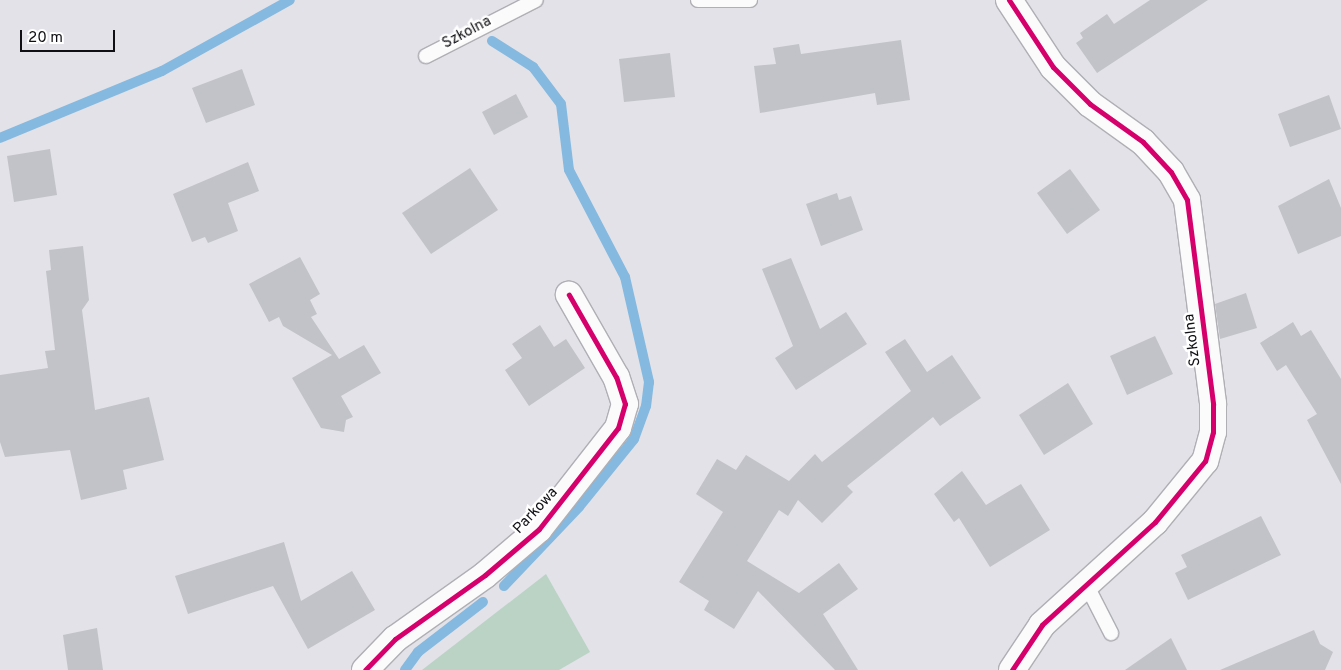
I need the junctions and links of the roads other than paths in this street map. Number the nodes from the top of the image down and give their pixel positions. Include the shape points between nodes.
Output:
1 (536, 0) edge
2 (698, 0) edge
3 (750, 0) edge
4 (1009, 0) edge
5 (426, 56) dead end
6 (569, 295) dead end
7 (1087, 586) junction
8 (1111, 633) dead end
9 (365, 670) edge
10 (1012, 670) edge

1 - 5 lane, Szkolna
2 - 3 lane
4 - 7 street, Szkolna via 1053,67 1171,172 1187,200 1201,297 1213,404 1213,432 1205,461 1155,522
6 - 9 street, Parkowa via 616,377 625,404 618,428 539,529 485,575 395,639
7 - 8 lane
7 - 10 street, Szkolna via 1042,625

